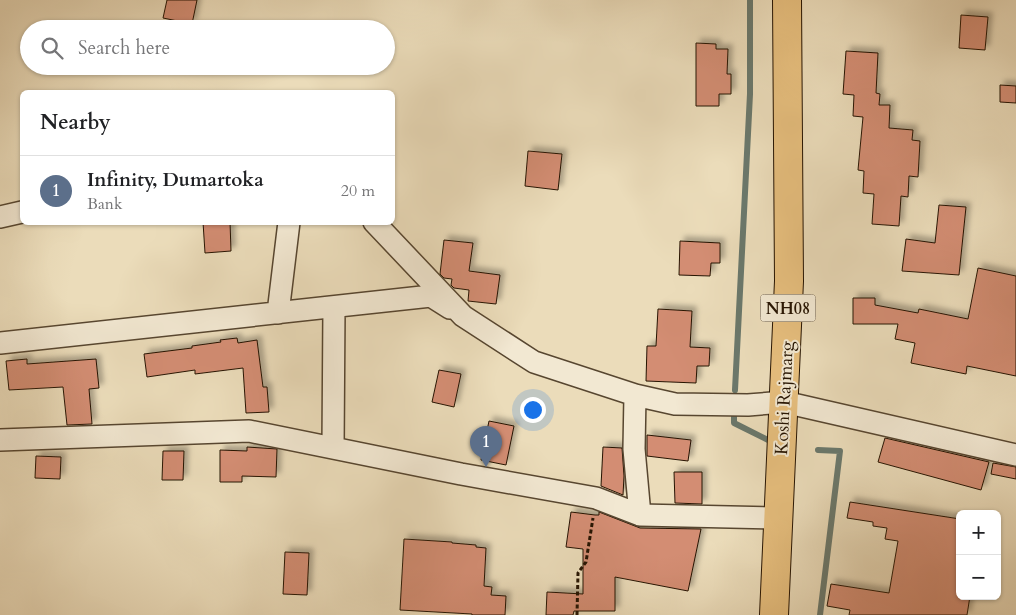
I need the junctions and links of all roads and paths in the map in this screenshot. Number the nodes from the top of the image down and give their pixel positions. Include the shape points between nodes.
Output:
1 (787, 0) edge
2 (20, 212) edge
3 (0, 217) edge
4 (290, 225) edge
5 (377, 225) edge
6 (334, 307) junction
7 (278, 313) junction
8 (462, 316) junction
9 (0, 343) edge
10 (635, 395) junction
11 (784, 402) junction
12 (0, 440) edge
13 (333, 448) junction
14 (1016, 455) edge
15 (596, 498) junction
16 (640, 515) junction
17 (778, 518) junction
18 (577, 615) edge
19 (774, 615) edge

1 - 11 main road, Koshi Rajmarg / NH08 via 789,281
2 - 3 street
4 - 7 street
5 - 8 street
6 - 7 street
6 - 8 street via 431,296
6 - 13 street
7 - 9 street
8 - 10 street via 534,362
10 - 11 street via 675,404
10 - 16 street via 634,449
11 - 14 street
11 - 17 main road, Koshi Rajmarg / NH08
12 - 13 street via 250,431
13 - 15 street
15 - 16 street
15 - 18 path via 586,562 578,573
16 - 17 street
17 - 19 main road, Koshi Rajmarg / NH08

